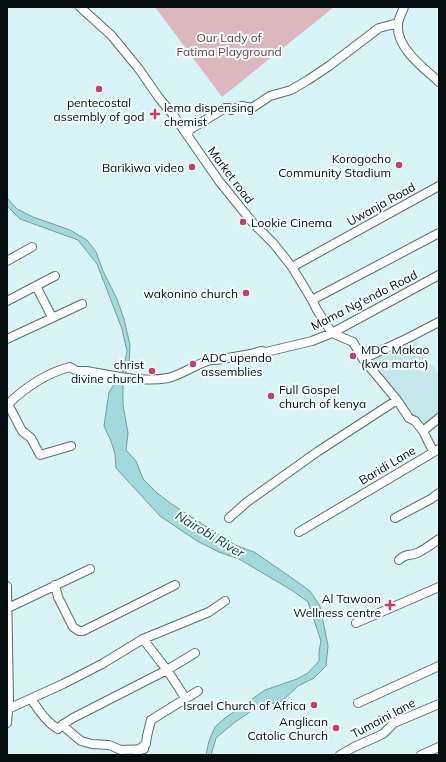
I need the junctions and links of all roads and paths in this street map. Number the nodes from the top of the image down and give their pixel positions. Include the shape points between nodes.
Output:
1 (80, 7) edge
2 (404, 7) edge
3 (398, 23) junction
4 (439, 82) edge
5 (188, 136) junction
6 (439, 186) edge
7 (439, 233) edge
8 (32, 247) dead end
9 (7, 261) edge
10 (292, 266) junction
11 (439, 275) edge
12 (55, 276) dead end
13 (36, 286) junction
14 (312, 300) junction
15 (7, 301) edge
16 (82, 304) dead end
17 (52, 317) junction
18 (439, 322) edge
19 (332, 333) junction
20 (7, 338) edge
21 (363, 359) junction
22 (397, 400) junction
23 (7, 403) edge
24 (439, 418) edge
25 (423, 431) junction
26 (71, 446) dead end
27 (436, 450) edge
28 (439, 493) edge
29 (229, 518) dead end
30 (395, 518) dead end
31 (299, 532) dead end
32 (439, 539) edge
33 (399, 560) dead end
34 (90, 569) dead end
35 (55, 585) junction
36 (175, 585) dead end
37 (7, 586) edge
38 (439, 587) edge
39 (225, 601) dead end
40 (8, 608) edge
41 (356, 623) dead end
42 (143, 639) junction
43 (195, 653) dead end
44 (439, 666) edge
45 (168, 670) junction
46 (8, 673) edge
47 (198, 691) dead end
48 (31, 699) junction
49 (186, 699) junction
50 (358, 703) dead end
51 (439, 704) edge
52 (8, 709) junction
53 (7, 723) edge
54 (62, 725) junction
55 (439, 747) edge
56 (137, 753) edge
57 (340, 755) edge
58 (421, 755) edge

1 - 5 street, Market road via 114,38
2 - 3 street
3 - 4 street via 400,39 422,68
3 - 5 street via 379,28 329,66 291,90 270,96 252,108 225,108 189,130
5 - 10 street, Market road via 218,181
6 - 10 street, Uwanja Road
7 - 14 street
8 - 9 street
10 - 14 street, Market road
11 - 19 street, Mama Ng'endo Road
12 - 13 street
13 - 15 street
13 - 17 street
14 - 19 street, Market road
16 - 17 street
17 - 20 street
18 - 21 street
19 - 21 street via 353,342
19 - 23 street, Mama Ng'endo Road via 312,341 266,352 211,359 173,377 160,379 137,379 63,369 46,376
21 - 22 street
22 - 25 street via 409,418
22 - 29 street via 317,452
23 - 26 street via 22,431 31,438 40,455
24 - 25 street
25 - 27 street
27 - 31 street, Baridi Lane
28 - 30 street
32 - 33 street via 416,554 402,556
34 - 35 street
35 - 36 street via 58,597 74,627 79,631
35 - 40 street
37 - 40 street
38 - 41 street
39 - 42 street via 210,612
40 - 46 street
42 - 45 street
42 - 48 street via 102,664
43 - 45 street
44 - 50 street
45 - 49 street
45 - 54 street
46 - 52 street
47 - 49 street
48 - 52 street
48 - 54 street via 53,726 58,729
49 - 56 street via 151,720 146,744
51 - 57 street, Tumaini lane via 394,723 383,734
52 - 53 street
54 - 56 street via 81,741 109,745 122,750 144,749
55 - 58 street

